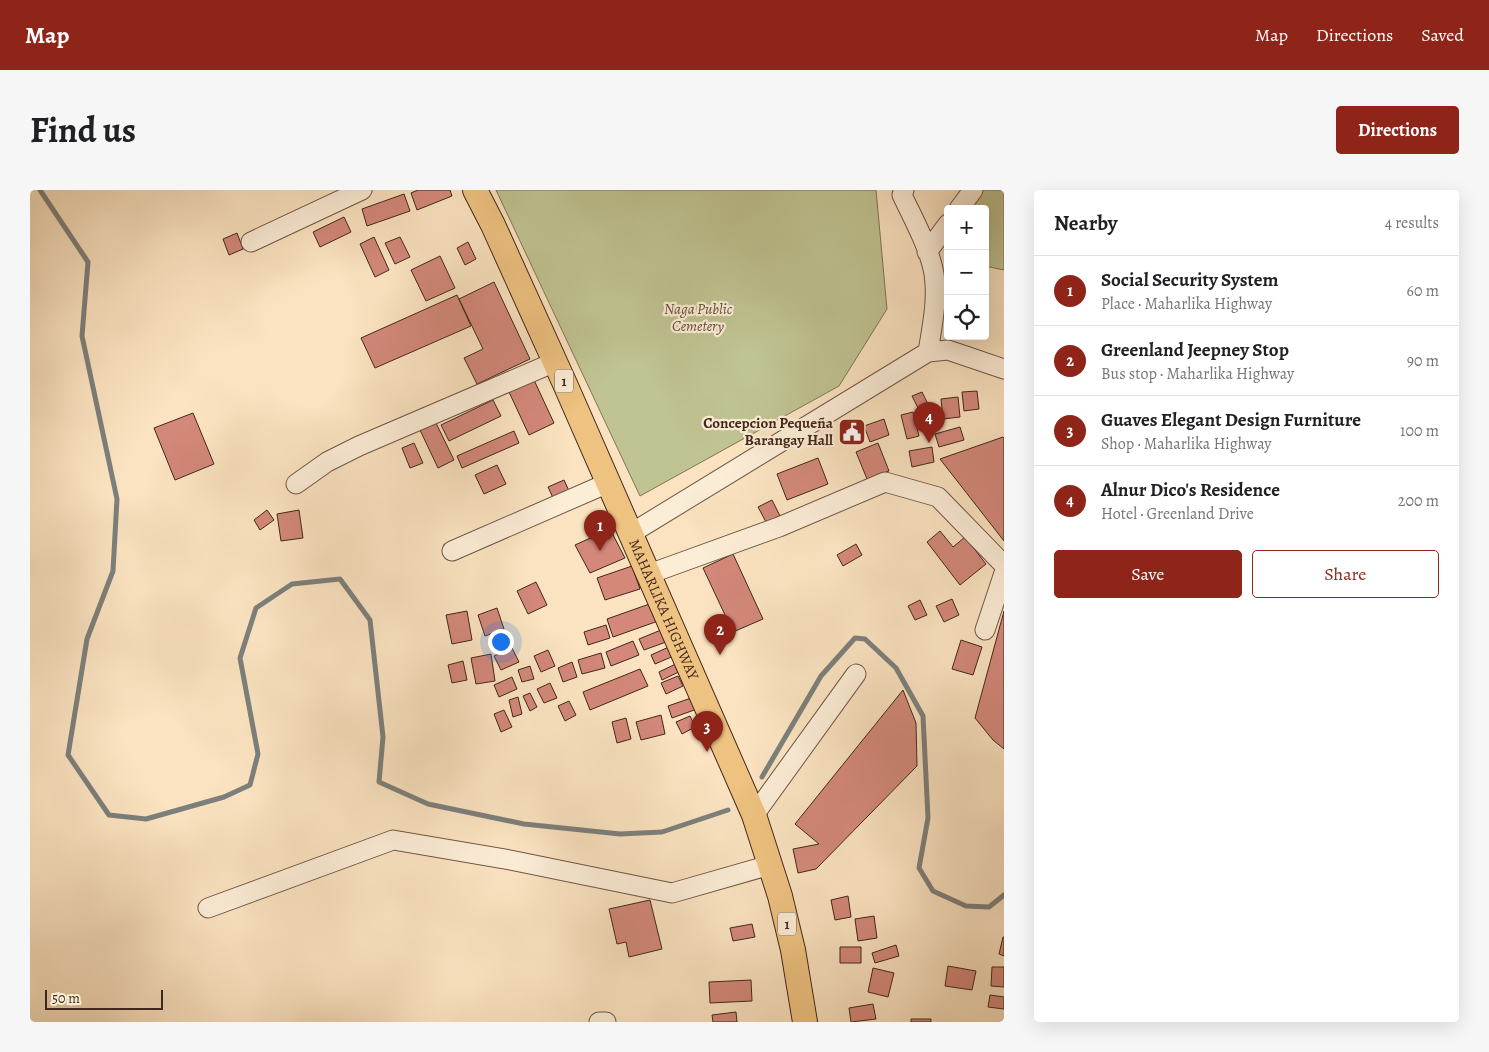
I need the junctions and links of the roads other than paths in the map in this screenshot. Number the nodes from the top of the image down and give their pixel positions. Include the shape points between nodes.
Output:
1 (362, 190) edge
2 (474, 190) edge
3 (904, 190) edge
4 (973, 190) edge
5 (962, 205) edge
6 (944, 229) edge
7 (251, 242) dead end
8 (927, 252) junction
9 (928, 352) junction
10 (555, 362) junction
11 (1004, 369) edge
12 (608, 483) junction
13 (296, 484) dead end
14 (630, 534) junction
15 (452, 551) dead end
16 (1004, 565) edge
17 (1004, 572) edge
18 (649, 574) junction
19 (985, 630) dead end
20 (856, 674) dead end
21 (754, 815) junction
22 (770, 865) junction
23 (208, 908) dead end
24 (800, 984) junction
25 (600, 1022) edge
26 (606, 1022) edge
27 (805, 1022) edge
28 (812, 1022) edge

1 - 7 street
2 - 10 main road, MAHARLIKA HIGHWAY / 1
3 - 8 street via 902,195
4 - 5 street
6 - 8 street
8 - 9 street via 934,274 934,308
9 - 11 street via 948,350
9 - 14 street
10 - 12 main road, MAHARLIKA HIGHWAY / 1
10 - 13 street via 359,446
12 - 14 main road, MAHARLIKA HIGHWAY / 1
12 - 15 street
14 - 18 main road, MAHARLIKA HIGHWAY / 1
16 - 18 street via 938,497 885,482 779,527
17 - 19 street
18 - 21 main road, MAHARLIKA HIGHWAY / 1
20 - 21 street
21 - 22 main road, MAHARLIKA HIGHWAY / 1
22 - 23 street via 672,893 393,840
22 - 24 main road, MAHARLIKA HIGHWAY / 1
24 - 27 main road, MAHARLIKA HIGHWAY / 1
24 - 28 main road, MAHARLIKA HIGHWAY / 1
25 - 26 street

